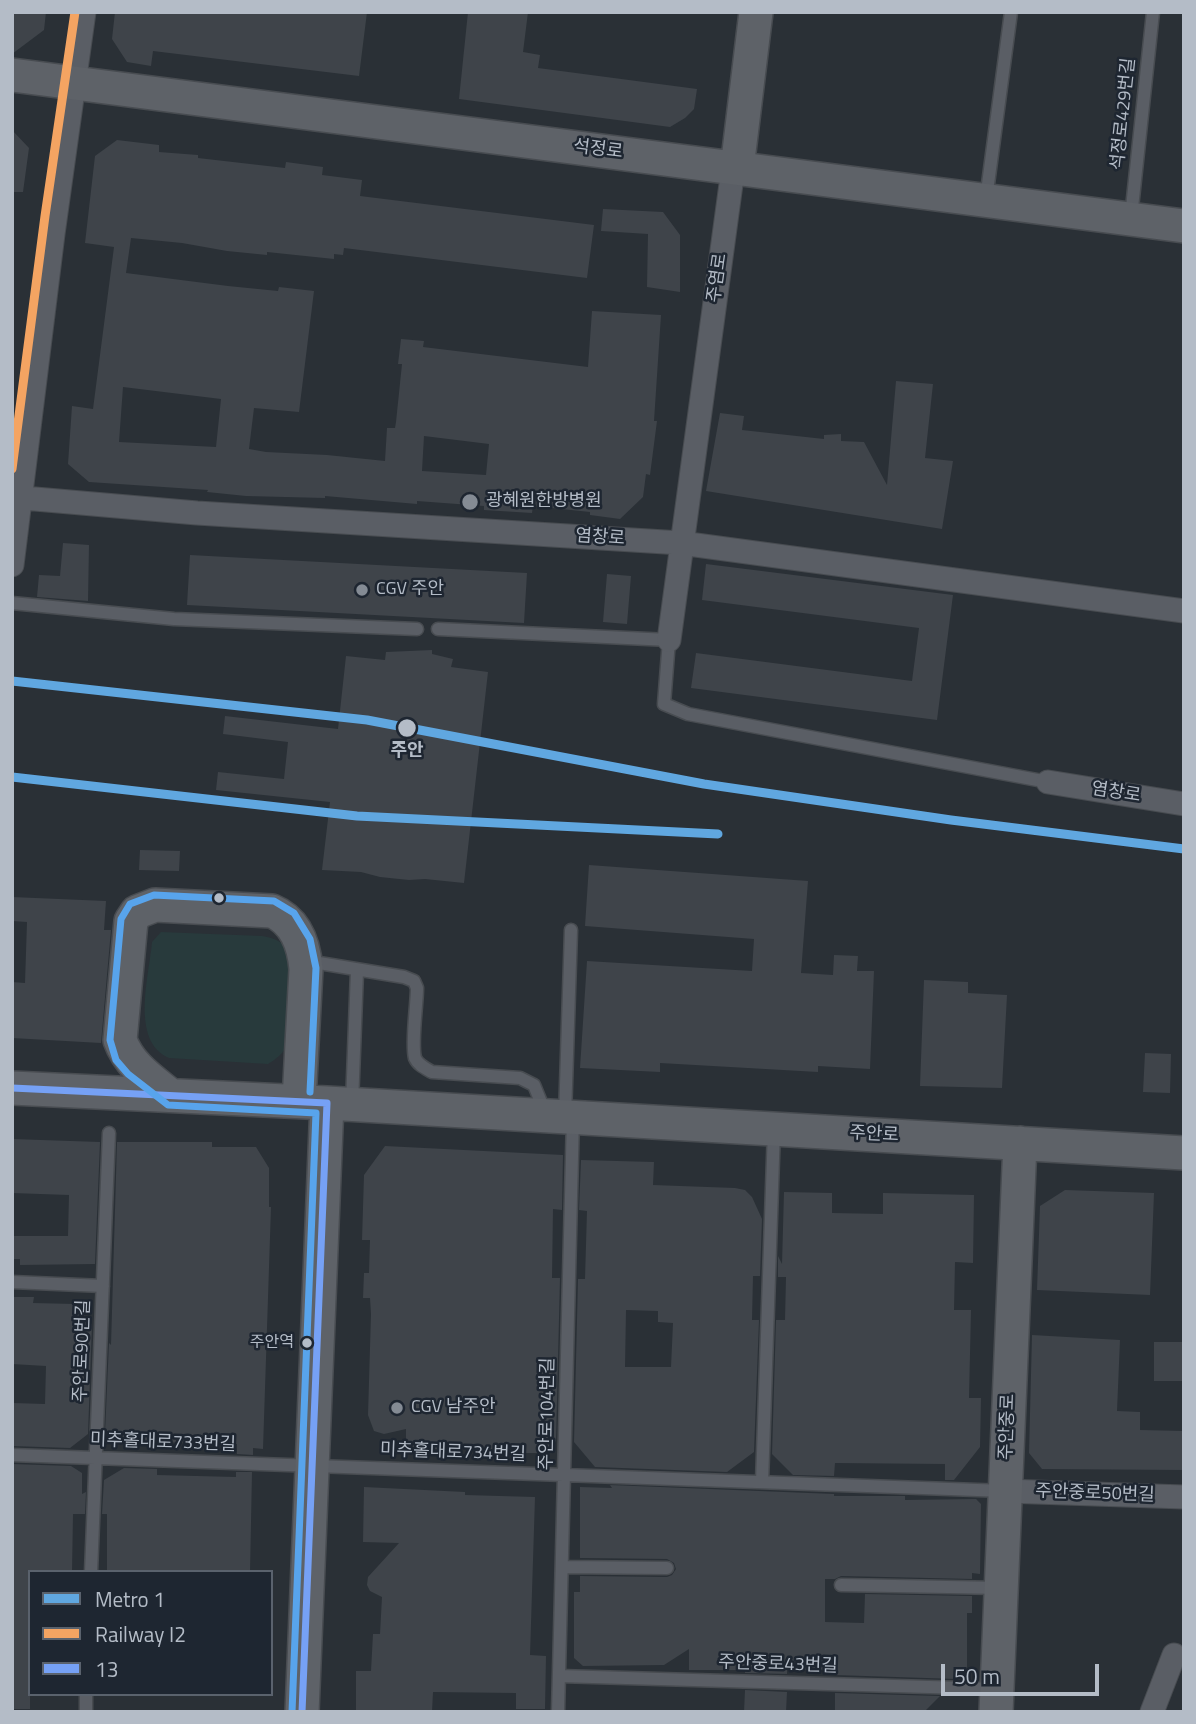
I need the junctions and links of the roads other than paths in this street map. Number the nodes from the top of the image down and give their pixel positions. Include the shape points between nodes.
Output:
1 (84, 12) edge
2 (756, 12) edge
3 (1011, 12) edge
4 (1153, 12) edge
5 (12, 75) edge
6 (74, 83) junction
7 (737, 168) junction
8 (986, 200) junction
9 (1131, 219) junction
10 (1184, 226) edge
11 (16, 498) edge
12 (681, 543) junction
13 (12, 565) edge
14 (12, 603) edge
15 (1184, 611) edge
16 (417, 629) dead end
17 (438, 629) dead end
18 (669, 640) junction
19 (1048, 782) joint
20 (1184, 804) edge
21 (571, 930) dead end
22 (305, 960) junction
23 (357, 971) junction
24 (12, 1088) edge
25 (170, 1095) junction
26 (326, 1103) junction
27 (561, 1116) junction
28 (774, 1129) junction
29 (109, 1133) dead end
30 (1020, 1143) junction
31 (1184, 1153) edge
32 (12, 1282) edge
33 (103, 1286) junction
34 (12, 1455) edge
35 (96, 1458) junction
36 (312, 1466) junction
37 (564, 1475) junction
38 (762, 1482) junction
39 (1005, 1491) junction
40 (1184, 1497) edge
41 (562, 1567) junction
42 (667, 1568) dead end
43 (91, 1570) edge
44 (841, 1585) dead end
45 (1001, 1588) junction
46 (1174, 1655) dead end
47 (559, 1676) junction
48 (996, 1701) edge
49 (302, 1712) edge
50 (558, 1712) edge
51 (1152, 1712) edge

1 - 6 street
2 - 7 main road, 주염로
3 - 8 lane
4 - 9 lane, 석정로429번길
5 - 6 main road, 석정로
6 - 7 main road, 석정로
6 - 11 street
7 - 8 main road, 석정로
7 - 12 street, 주염로 via 731,184
8 - 9 main road, 석정로
9 - 10 main road, 석정로
11 - 12 street, 염창로
11 - 13 street
12 - 15 street, 염창로
12 - 18 street, 주염로
14 - 16 lane via 174,619
17 - 18 lane
18 - 19 lane via 664,704 688,714
19 - 20 street, 염창로
21 - 27 lane
22 - 23 lane
22 - 25 main road via 295,930 272,911 155,905 137,912 131,921 120,1040 125,1055
22 - 26 main road
23 - 26 lane
23 - 27 lane via 414,981 418,988 414,1048 420,1066 432,1072 520,1078 534,1085
24 - 25 main road, 주안로
25 - 26 main road, 주안로
26 - 27 main road, 주안로
26 - 36 main road
27 - 28 main road, 주안로
27 - 37 lane, 주안로104번길
28 - 30 main road, 주안로
28 - 38 lane
29 - 33 lane, 주안로90번길
30 - 31 main road, 주안로
30 - 39 main road, 주안중로
32 - 33 lane
33 - 35 lane, 주안로90번길
34 - 35 lane, 미추홀대로733번길
35 - 36 lane, 미추홀대로733번길
35 - 43 lane, 주안로90번길
36 - 37 lane, 미추홀대로734번길
36 - 49 main road
37 - 38 lane, 미추홀대로734번길
37 - 41 lane, 주안로104번길
38 - 39 lane, 미추홀대로734번길
39 - 40 street, 주안중로50번길
39 - 45 main road, 주안중로
41 - 42 lane
41 - 47 lane, 주안로104번길
44 - 45 lane
45 - 48 main road, 주안중로
46 - 51 street
47 - 48 lane, 주안중로43번길
47 - 50 lane, 주안로104번길

